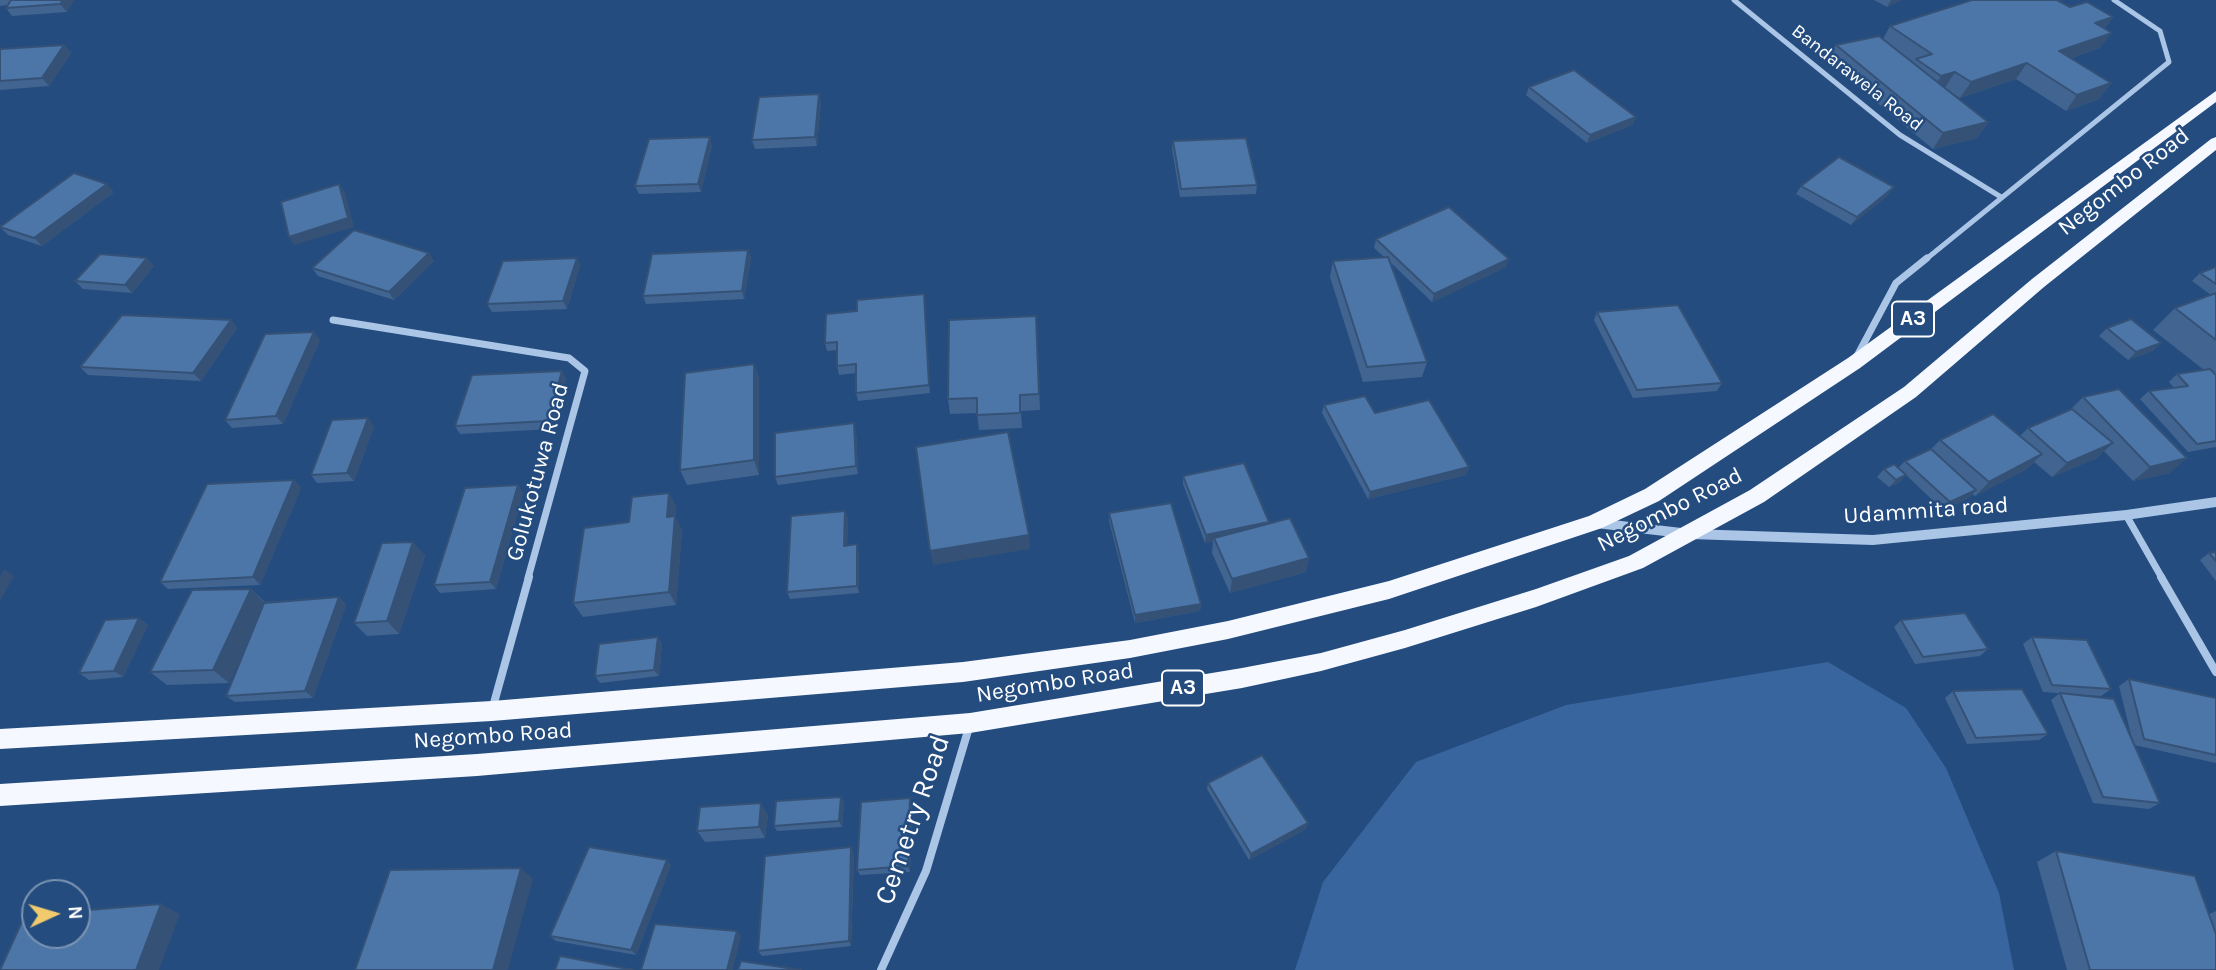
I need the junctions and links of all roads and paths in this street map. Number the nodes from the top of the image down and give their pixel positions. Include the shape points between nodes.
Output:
1 (1734, 0) edge
2 (2114, 0) edge
3 (2216, 95) edge
4 (2216, 142) edge
5 (2001, 198) junction
6 (333, 320) dead end
7 (1854, 363) junction
8 (2216, 502) edge
9 (2126, 515) junction
10 (1595, 522) junction
11 (1690, 534) junction
12 (2216, 672) edge
13 (492, 711) junction
14 (970, 723) junction
15 (0, 739) edge
16 (0, 795) edge
17 (881, 970) edge

1 - 5 street, Bandarawela Road via 1900,135
2 - 5 street via 2160,31 2169,62
3 - 7 highway, Negombo Road / A3
4 - 11 highway, Negombo Road / A3 via 1910,392 1757,496
5 - 7 street via 1896,283
6 - 13 street, Golukotuwa Road via 569,358 585,371
7 - 10 highway, Negombo Road / A3 via 1652,495
8 - 9 street, Udammita road
9 - 11 street, Udammita road via 1873,540
9 - 12 street
10 - 11 street, Udammita road
10 - 13 highway, Negombo Road / A3 via 1389,590 1279,619 1130,649 963,672
11 - 14 highway, Negombo Road / A3 via 1636,562 1535,598 1321,662
13 - 15 highway, Negombo Road / A3
14 - 16 highway, Negombo Road / A3 via 477,765
14 - 17 street, Cemetry Road via 926,871

